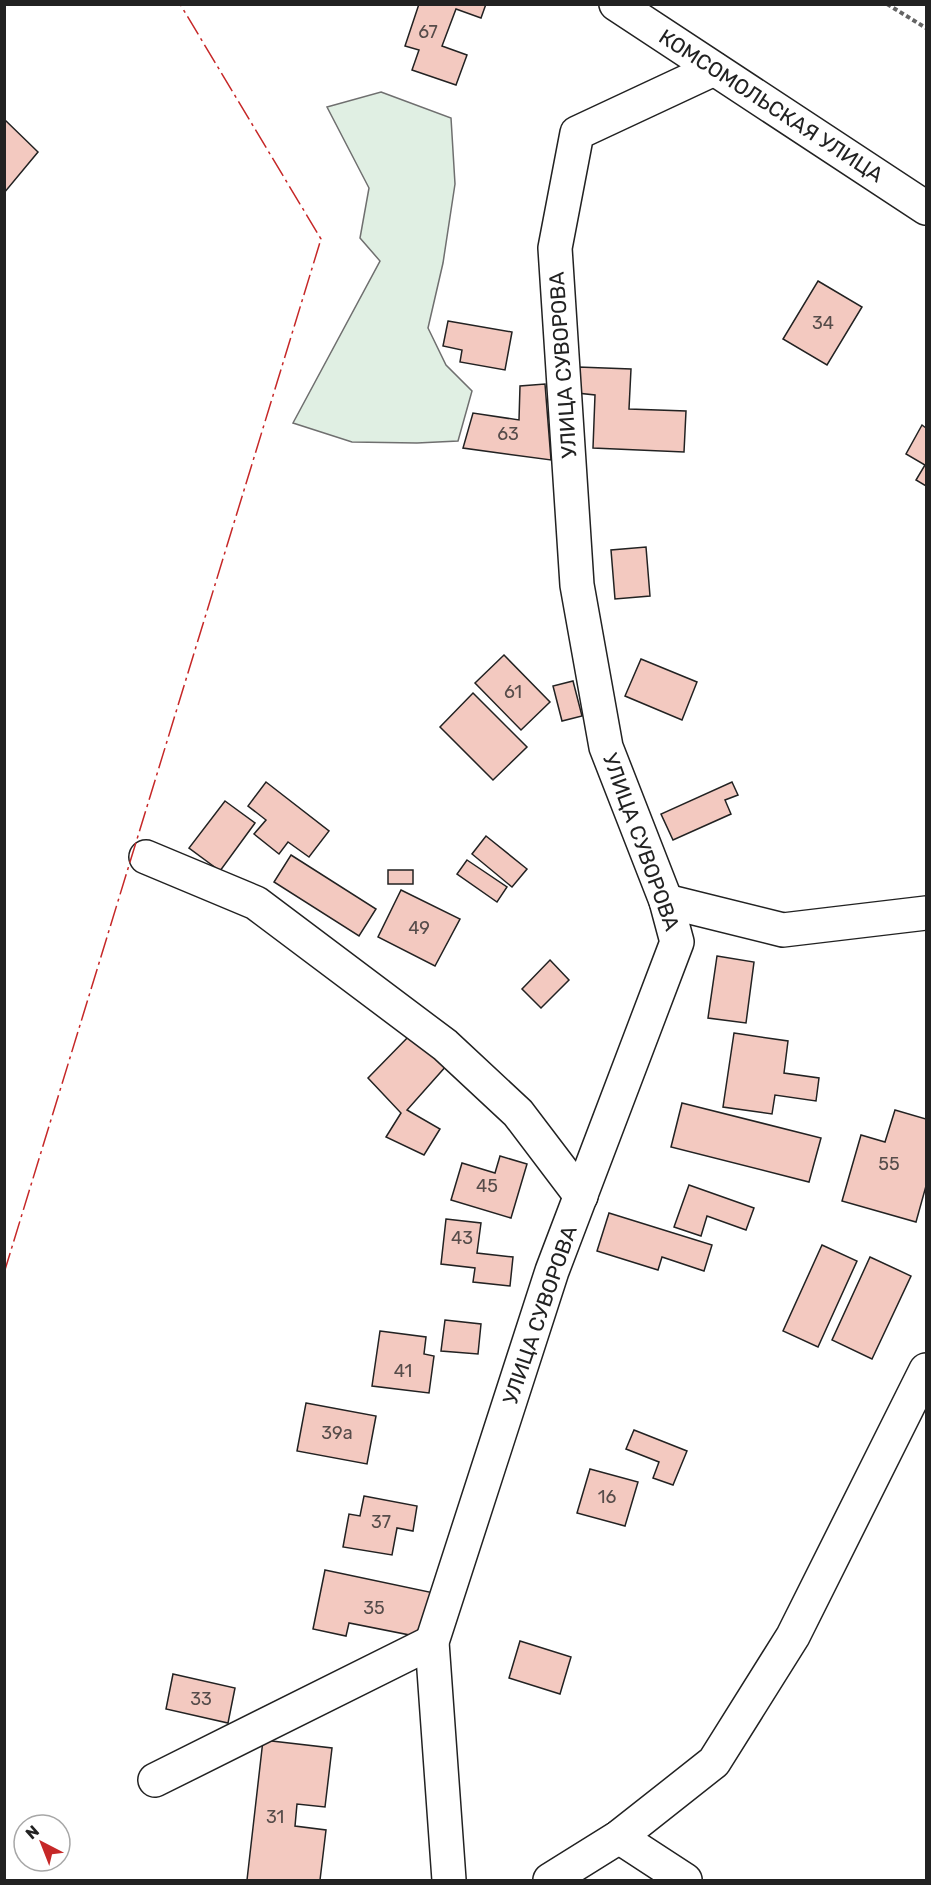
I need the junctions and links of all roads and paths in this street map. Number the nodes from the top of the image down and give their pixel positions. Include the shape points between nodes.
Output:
1 (616, 4) edge
2 (887, 4) edge
3 (927, 28) edge
4 (714, 69) junction
5 (927, 208) edge
6 (146, 857) dead end
7 (666, 901) junction
8 (927, 913) edge
9 (581, 1196) junction
10 (927, 1370) edge
11 (432, 1642) junction
12 (155, 1780) dead end
13 (619, 1838) junction
14 (450, 1881) edge
15 (550, 1881) edge
16 (685, 1881) edge

1 - 4 street, КОМСОМОЛЬСКАЯ УЛИЦА
2 - 3 path
4 - 5 street, КОМСОМОЛЬСКАЯ УЛИЦА
4 - 7 street, УЛИЦА СУВОРОВА via 577,134 555,248 577,585 606,747
6 - 9 street via 256,903 445,1045 518,1113
7 - 8 street via 783,930
7 - 9 street, УЛИЦА СУВОРОВА via 677,942
9 - 11 street, УЛИЦА СУВОРОВА via 552,1271
10 - 13 street via 793,1636 714,1762
11 - 12 street
11 - 14 street, УЛИЦА СУВОРОВА
13 - 15 street
13 - 16 street

